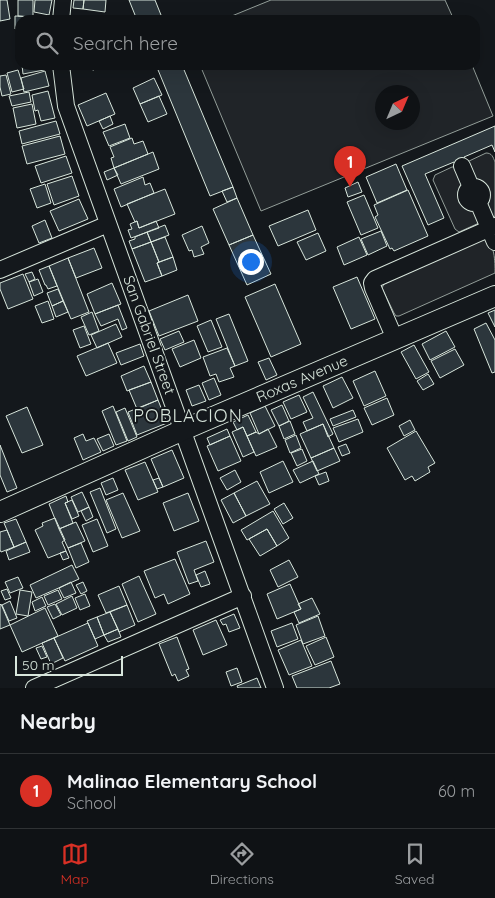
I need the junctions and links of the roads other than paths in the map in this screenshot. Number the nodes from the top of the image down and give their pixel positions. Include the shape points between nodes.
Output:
1 (63, 0) edge
2 (62, 15) edge
3 (62, 70) edge
4 (462, 166) dead end
5 (108, 224) junction
6 (493, 232) edge
7 (0, 270) edge
8 (495, 296) edge
9 (394, 339) junction
10 (183, 430) junction
11 (0, 512) edge
12 (243, 596) junction
13 (34, 688) edge
14 (275, 688) edge

1 - 2 street
3 - 5 street, San Gabriel Street via 66,106
4 - 6 street via 471,187 467,198 470,202 478,202
5 - 7 street
5 - 10 street, San Gabriel Street
6 - 9 street via 375,279 373,288
8 - 9 main road, Roxas Avenue
9 - 10 main road, Roxas Avenue
10 - 11 main road, Roxas Avenue
10 - 12 street, San Gabriel Street
12 - 13 street
12 - 14 street, San Gabriel Street

